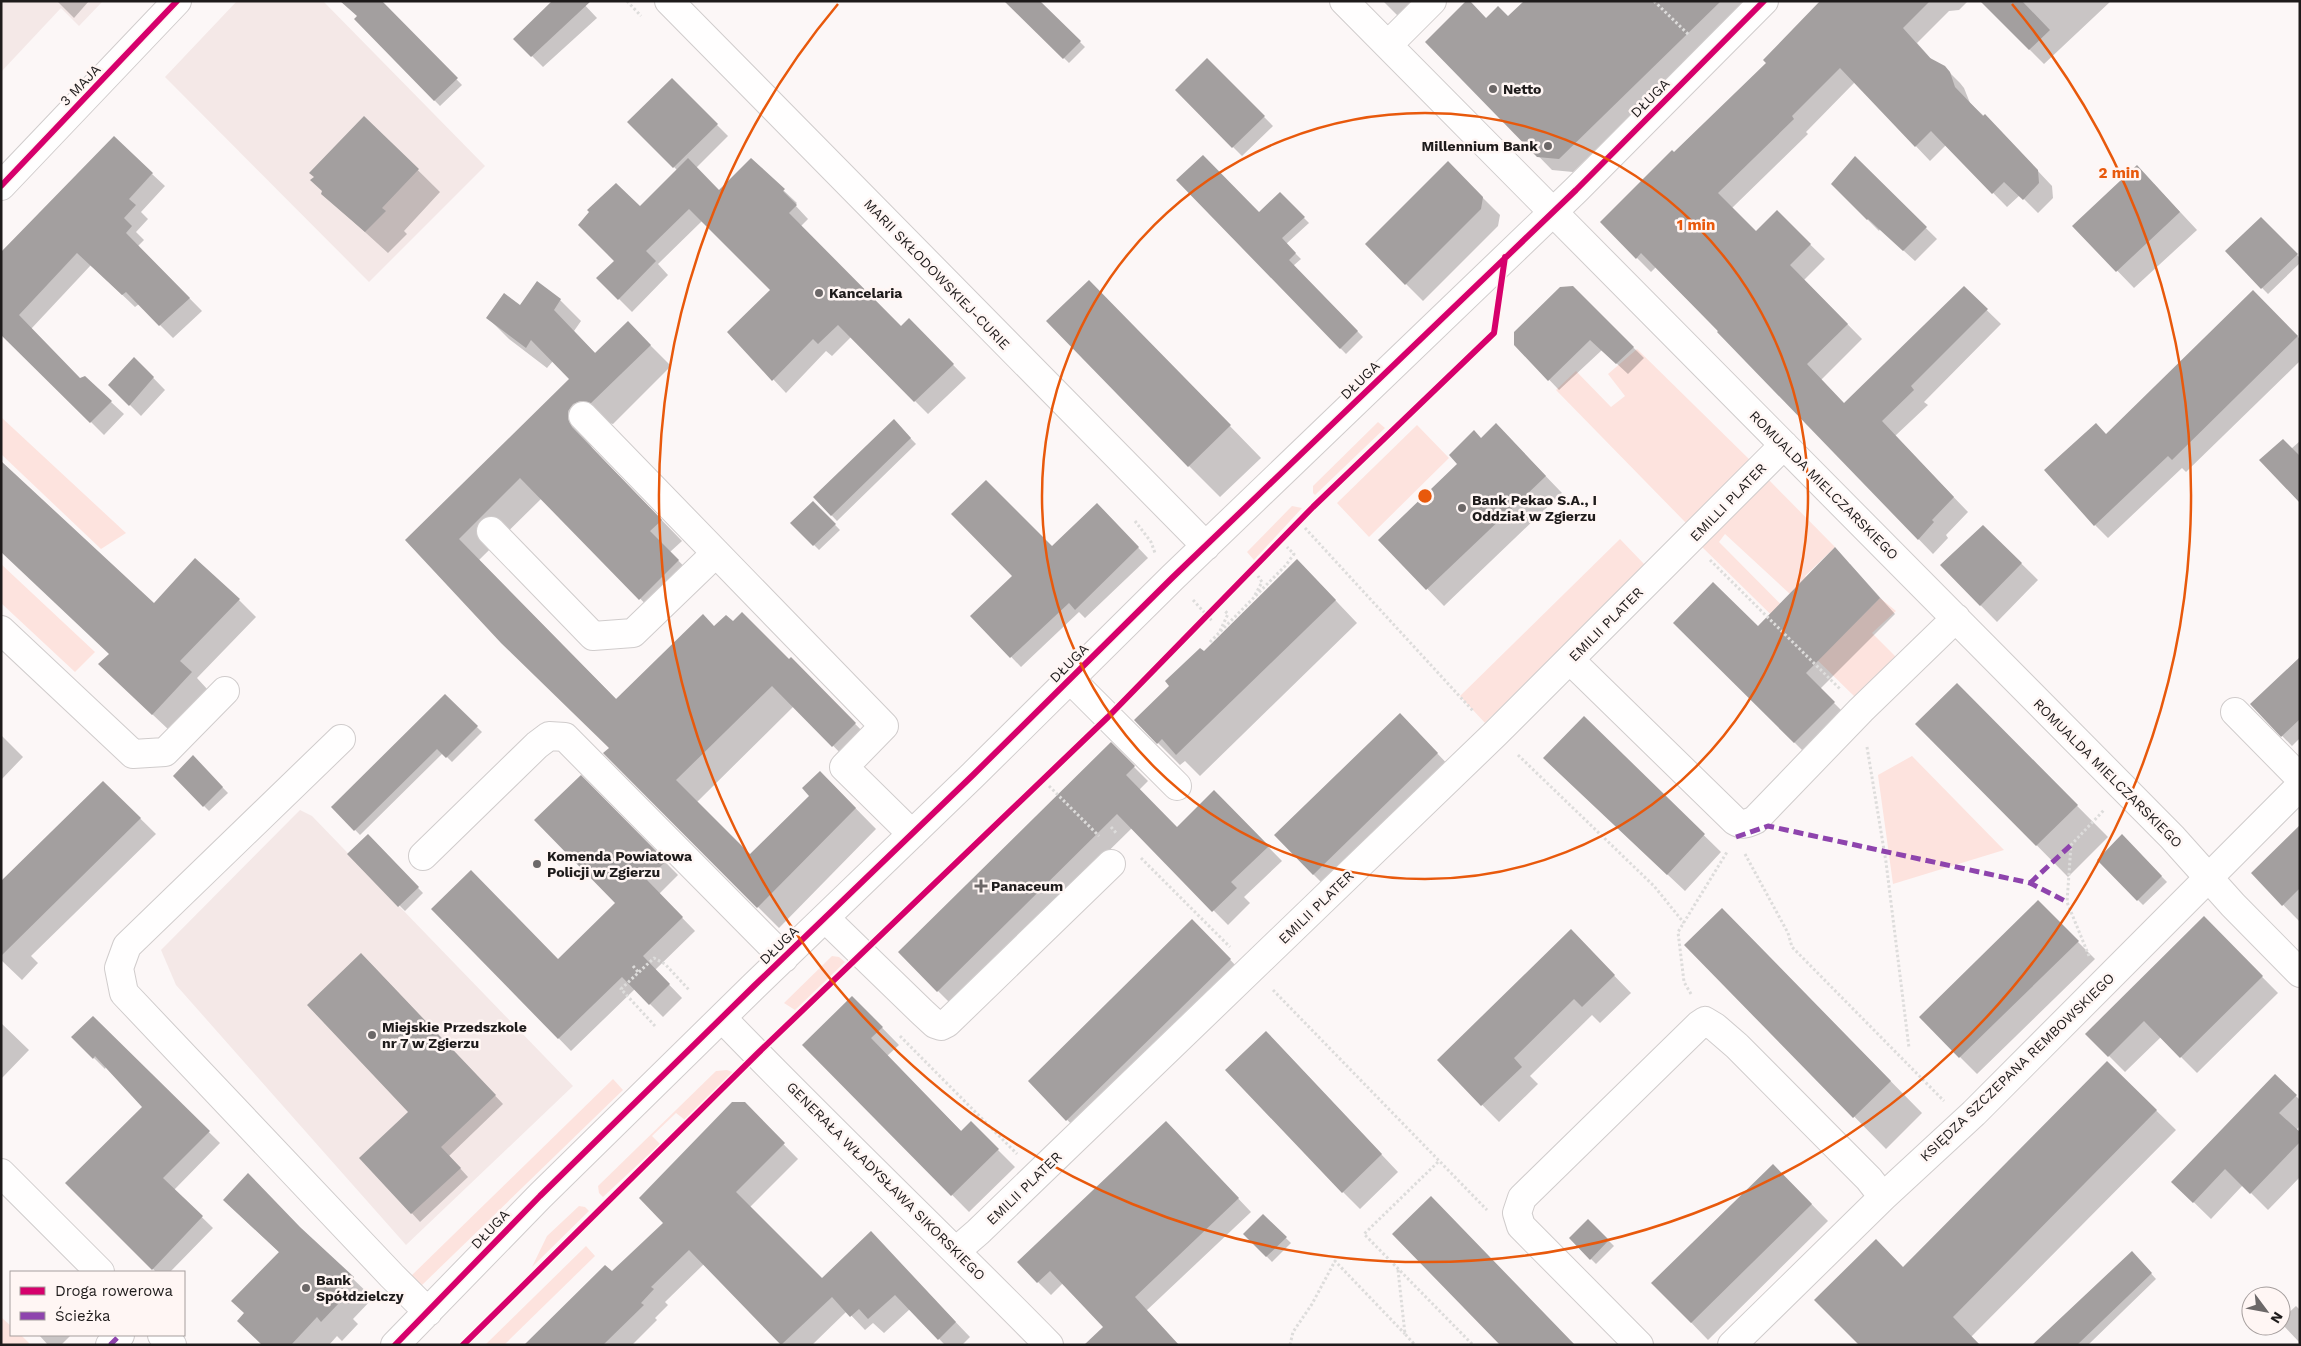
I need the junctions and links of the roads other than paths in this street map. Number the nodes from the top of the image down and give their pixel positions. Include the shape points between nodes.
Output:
1 (177, 1) edge
2 (669, 1) edge
3 (1344, 1) edge
4 (1432, 1) edge
5 (1764, 1) edge
6 (1388, 45) junction
7 (1, 186) edge
8 (1553, 212) junction
9 (583, 416) dead end
10 (1784, 445) junction
11 (491, 531) dead end
12 (1206, 546) junction
13 (1681, 550) joint
14 (716, 552) junction
15 (1956, 618) junction
16 (1, 630) edge
17 (1570, 660) junction
18 (1071, 680) junction
19 (224, 691) dead end
20 (2235, 712) dead end
21 (341, 739) dead end
22 (2300, 778) edge
23 (1177, 786) dead end
24 (2300, 786) edge
25 (912, 834) junction
26 (424, 856) dead end
27 (1111, 864) dead end
28 (2209, 878) junction
29 (826, 918) junction
30 (784, 958) junction
31 (2300, 973) edge
32 (722, 1018) junction
33 (1, 1173) edge
34 (1883, 1197) junction
35 (956, 1251) junction
36 (99, 1271) edge
37 (428, 1312) junction
38 (119, 1336) edge
39 (163, 1336) edge
40 (110, 1345) edge
41 (172, 1345) edge
42 (395, 1345) edge
43 (1049, 1345) edge
44 (1639, 1345) edge
45 (1732, 1345) edge

1 - 7 street, 3 MAJA
2 - 12 street, MARII SKŁODOWSKIEJ-CURIE
3 - 6 street, ROMUALDA MIELCZARSKIEGO
4 - 6 street
5 - 8 street, DŁUGA
6 - 8 street, ROMUALDA MIELCZARSKIEGO
8 - 10 street, ROMUALDA MIELCZARSKIEGO
8 - 12 street, DŁUGA
9 - 14 street
10 - 13 street, EMILLI PLATER
10 - 15 street, ROMUALDA MIELCZARSKIEGO
11 - 14 street via 593,636 633,633
12 - 18 street, DŁUGA
13 - 17 street, EMILII PLATER
14 - 25 street via 884,726 844,767
15 - 17 street via 1755,820 1740,824
15 - 28 street, ROMUALDA MIELCZARSKIEGO
16 - 19 street via 133,754 164,752
17 - 35 street, EMILII PLATER via 1487,725 1243,960
18 - 23 street
18 - 25 street, DŁUGA
20 - 22 street
21 - 37 street via 127,946 119,968 124,993
24 - 28 street, KSIĘDZA SZCZEPANA REMBOWSKIEGO
25 - 29 street, DŁUGA
26 - 30 street via 537,745 550,736 565,737
27 - 29 street via 941,1026 922,1012
28 - 31 street, ROMUALDA MIELCZARSKIEGO
28 - 34 street, KSIĘDZA SZCZEPANA REMBOWSKIEGO via 1974,1113
29 - 30 street, DŁUGA
30 - 32 street, DŁUGA
32 - 35 street, GENERAŁA WŁADYSŁAWA SIKORSKIEGO
32 - 37 street, DŁUGA via 540,1196
33 - 36 street
34 - 44 street via 1737,1046 1705,1021 1522,1198 1519,1205 1518,1221 1521,1226
34 - 45 street, KSIĘDZA SZCZEPANA REMBOWSKIEGO
35 - 43 street, GENERAŁA WŁADYSŁAWA SIKORSKIEGO
37 - 42 street, DŁUGA
38 - 40 street
39 - 41 street

